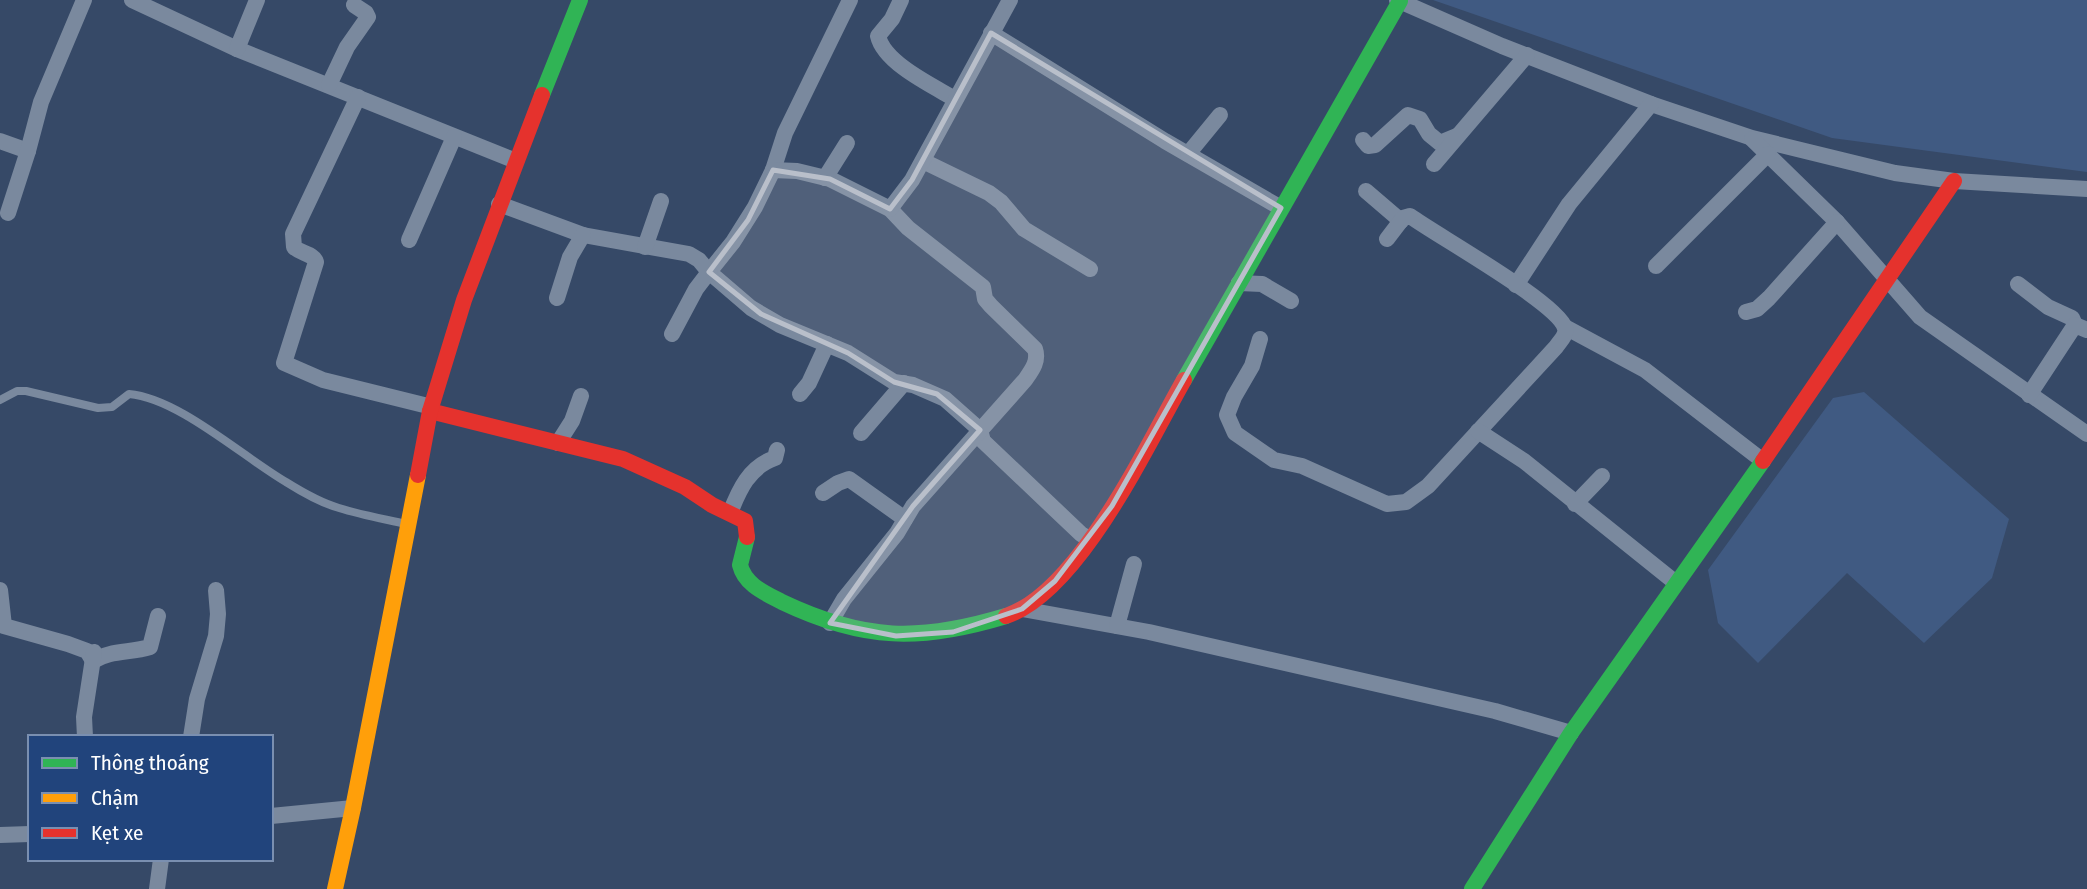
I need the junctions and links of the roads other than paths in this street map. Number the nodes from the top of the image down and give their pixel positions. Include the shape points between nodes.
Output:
1 (83, 0) edge
2 (132, 0) edge
3 (257, 0) edge
4 (580, 0) edge
5 (850, 0) edge
6 (901, 0) edge
7 (1010, 0) edge
8 (1399, 1) edge
9 (354, 5) dead end
10 (991, 33) junction
11 (237, 49) junction
12 (1527, 55) junction
13 (329, 85) junction
14 (358, 97) junction
15 (956, 99) junction
16 (1651, 104) junction
17 (1220, 114) dead end
18 (1459, 135) junction
19 (454, 136) junction
20 (1752, 138) junction
21 (1363, 140) dead end
22 (0, 141) edge
23 (847, 143) dead end
24 (29, 151) junction
25 (1188, 154) junction
26 (1768, 154) junction
27 (516, 161) junction
28 (923, 161) junction
29 (1434, 164) dead end
30 (773, 170) junction
31 (825, 178) junction
32 (1954, 181) junction
33 (2087, 189) edge
34 (1366, 191) dead end
35 (662, 201) dead end
36 (499, 204) junction
37 (1281, 208) junction
38 (890, 209) junction
39 (8, 213) dead end
40 (1401, 221) junction
41 (1836, 222) junction
42 (583, 235) junction
43 (1387, 239) dead end
44 (409, 240) dead end
45 (645, 247) junction
46 (1656, 266) dead end
47 (1090, 269) dead end
48 (709, 272) junction
49 (1887, 280) junction
50 (1239, 284) junction
51 (2018, 284) dead end
52 (1516, 285) junction
53 (557, 298) dead end
54 (1291, 301) dead end
55 (1746, 312) dead end
56 (1565, 327) junction
57 (2081, 328) edge
58 (672, 334) dead end
59 (1260, 339) dead end
60 (827, 344) junction
61 (904, 383) junction
62 (800, 394) dead end
63 (2029, 395) junction
64 (581, 396) dead end
65 (0, 400) edge
66 (431, 409) junction
67 (980, 430) junction
68 (1478, 431) junction
69 (860, 433) dead end
70 (2087, 434) edge
71 (558, 443) junction
72 (777, 450) dead end
73 (1763, 461) junction
74 (1602, 476) dead end
75 (823, 493) dead end
76 (1575, 503) junction
77 (730, 513) junction
78 (905, 519) junction
79 (408, 525) junction
80 (1089, 539) junction
81 (1135, 564) dead end
82 (1676, 583) junction
83 (0, 590) edge
84 (216, 590) dead end
85 (1022, 609) junction
86 (158, 615) dead end
87 (830, 623) junction
88 (1117, 626) junction
89 (93, 656) junction
90 (1571, 733) junction
91 (85, 735) edge
92 (191, 735) edge
93 (353, 808) junction
94 (273, 816) edge
95 (28, 834) edge
96 (0, 835) edge
97 (161, 861) edge
98 (158, 889) edge
99 (335, 889) edge
100 (1472, 889) edge

1 - 24 street via 41,102
2 - 11 street
3 - 11 street
4 - 27 street
5 - 30 street via 785,133
6 - 15 street via 878,36 879,43 908,72
7 - 10 street
8 - 12 street
8 - 37 street
9 - 13 street via 368,17
10 - 15 street
10 - 25 street
11 - 13 street
12 - 16 street
12 - 18 street
13 - 14 street
14 - 19 street
14 - 66 street via 293,234 294,247 316,262 284,363 323,380
15 - 28 street
16 - 20 street
16 - 52 street via 1569,204
17 - 25 street
18 - 21 street via 1440,142 1420,119 1408,116 1375,145 1368,146
18 - 29 street
19 - 27 street
19 - 44 street
20 - 26 street
20 - 32 street via 1895,173
22 - 24 street
23 - 31 street
24 - 39 street
25 - 37 street
26 - 41 street
26 - 46 street
27 - 36 street
28 - 38 street
28 - 47 street via 989,193 1024,229
30 - 31 street
30 - 48 street via 748,220
31 - 38 street
32 - 33 street
32 - 49 street
34 - 40 street
35 - 45 street
36 - 42 street
36 - 66 street
37 - 50 street
38 - 67 street via 984,287 990,306 1036,352 1030,373
40 - 43 street
40 - 52 street via 1409,216
41 - 49 street
41 - 55 street via 1769,298
42 - 45 street
42 - 53 street via 570,257
45 - 48 street via 689,254
48 - 58 street
48 - 60 street via 761,314
49 - 63 street via 1920,317
49 - 73 street
50 - 54 street via 1262,284
50 - 80 street
51 - 57 street
52 - 56 street via 1560,318
56 - 68 street via 1556,347
56 - 73 street via 1645,370
57 - 63 street
59 - 68 street via 1227,415 1235,433 1274,460 1302,466 1387,504 1406,502 1428,486
60 - 61 street via 894,382
60 - 62 street
61 - 67 street via 945,399
61 - 69 street
63 - 70 street
64 - 71 street
65 - 79 lane via 26,391 97,408 112,407 129,394 147,396 205,426 288,484 337,508
66 - 71 street
66 - 79 street
67 - 78 street
67 - 80 street via 983,441
68 - 76 street
71 - 77 street via 651,470
72 - 77 street via 775,458 753,470
73 - 82 street
74 - 76 street
75 - 78 street via 849,479
76 - 82 street
77 - 87 street via 748,526 738,564 748,582
78 - 87 street
79 - 93 street
80 - 85 street via 1055,581
81 - 88 street
82 - 90 street
83 - 89 street via 4,626
84 - 92 street via 218,625
85 - 87 street via 937,635 878,634
85 - 88 street
86 - 89 street via 149,647
88 - 90 street via 1495,711
89 - 91 street
90 - 100 street
93 - 94 street
93 - 99 street
95 - 96 street
97 - 98 street

